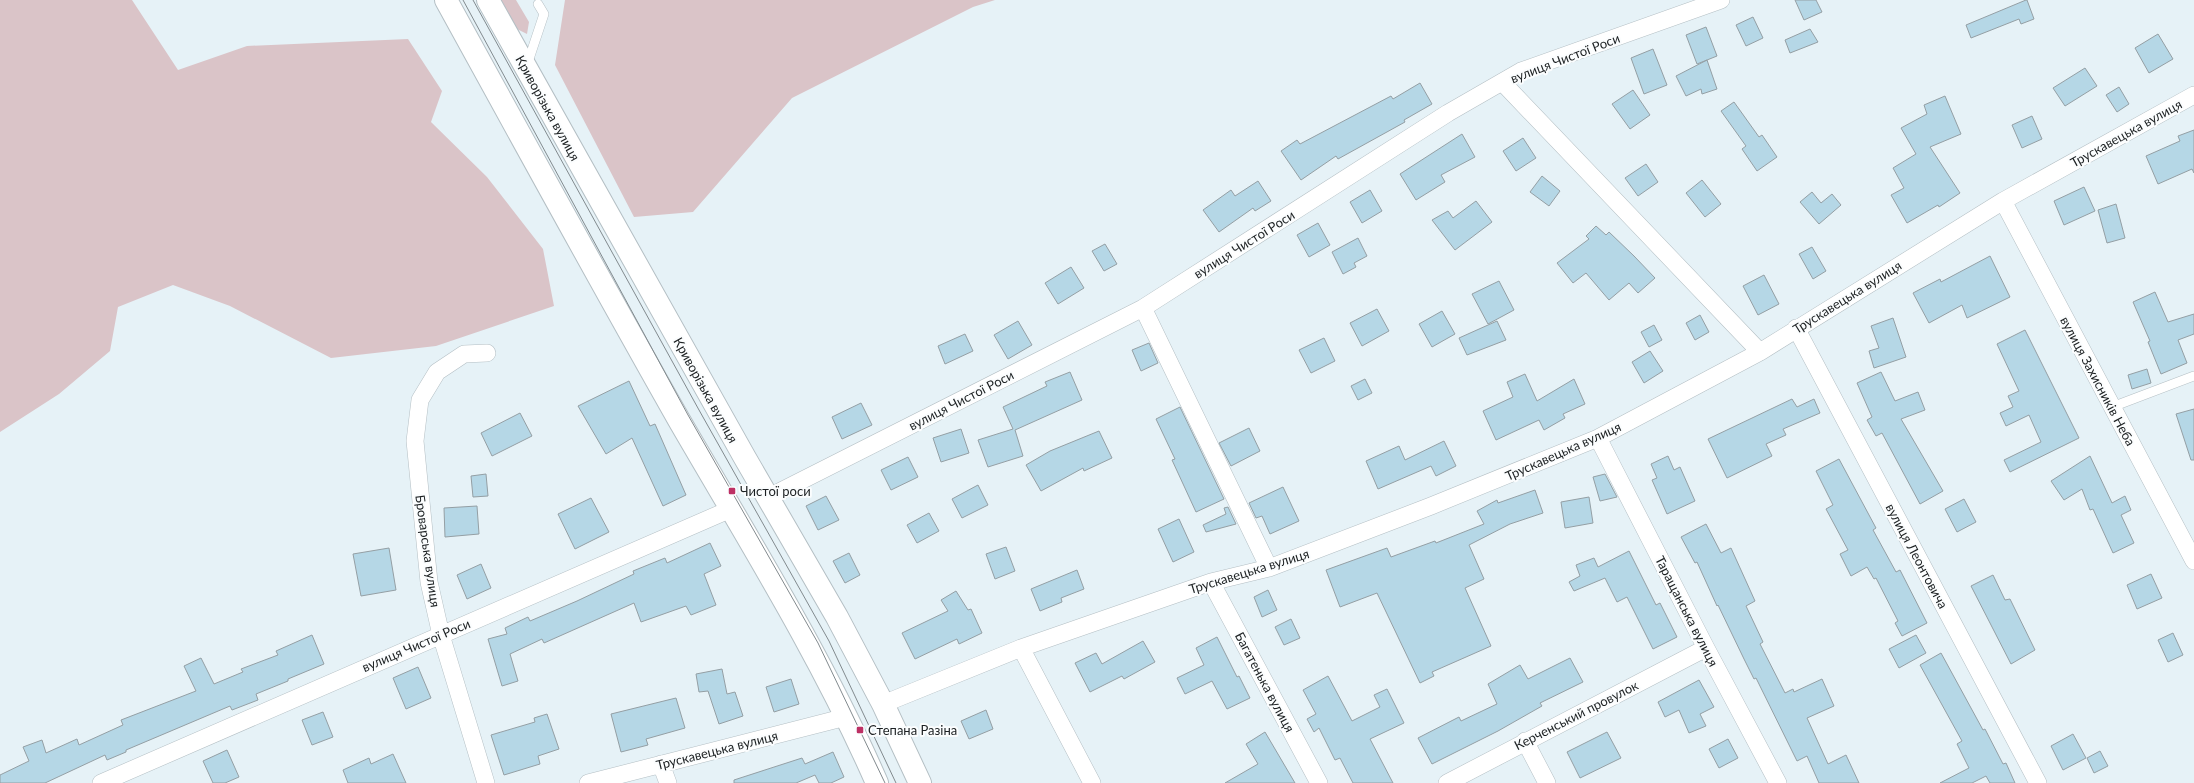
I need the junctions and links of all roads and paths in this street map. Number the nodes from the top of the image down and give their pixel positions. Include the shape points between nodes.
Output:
1 (446, 0) edge
2 (488, 0) edge
3 (1721, 0) edge
4 (538, 4) dead end
5 (526, 69) junction
6 (1502, 82) junction
7 (2194, 95) edge
8 (2003, 201) junction
9 (1143, 308) junction
10 (1796, 328) junction
11 (1760, 352) junction
12 (487, 353) dead end
13 (2194, 376) edge
14 (2112, 407) junction
15 (1598, 438) junction
16 (769, 497) junction
17 (731, 509) junction
18 (2194, 562) edge
19 (1269, 568) junction
20 (1212, 582) junction
21 (441, 635) junction
22 (1021, 648) junction
23 (1706, 648) junction
24 (883, 704) junction
25 (846, 717) junction
26 (1525, 741) junction
27 (661, 764) junction
28 (101, 783) edge
29 (486, 783) edge
30 (588, 783) edge
31 (668, 783) edge
32 (877, 783) edge
33 (920, 783) edge
34 (1092, 783) edge
35 (1319, 783) edge
36 (1447, 783) edge
37 (1547, 783) edge
38 (1778, 783) edge
39 (2038, 783) edge

1 - 17 main road
2 - 5 main road, Криворізька вулиця
3 - 6 street, вулиця Чистої Роси via 1521,72
4 - 5 lane via 544,14
5 - 16 main road, Криворізька вулиця
6 - 9 street, вулиця Чистої Роси via 1448,113
6 - 11 street
7 - 8 street, Трускавецька вулиця
8 - 10 street, Трускавецька вулиця
8 - 14 street, вулиця Захисників Неба
9 - 16 street, вулиця Чистої Роси
9 - 19 street
10 - 11 street, Трускавецька вулиця
10 - 39 street, вулиця Леонтовича
11 - 15 street, Трускавецька вулиця
12 - 21 street, Броварська вулиця via 464,354 437,372 420,400 415,441 429,582
13 - 14 lane
14 - 18 street, вулиця Захисників Неба
15 - 19 street, Трускавецька вулиця
15 - 23 street, Таращанська вулиця
16 - 24 main road, Криворізька вулиця
17 - 21 street, вулиця Чистої Роси
17 - 25 main road
19 - 20 street, Трускавецька вулиця
20 - 22 street, Трускавецька вулиця
20 - 35 street, Багатенька вулиця
21 - 28 street, вулиця Чистої Роси
21 - 29 street, Броварська вулиця
22 - 24 street, Трускавецька вулиця
22 - 34 street
23 - 26 street, Керченський провулок
23 - 38 street, Таращанська вулиця
24 - 33 main road, Криворізька вулиця
25 - 27 street, Трускавецька вулиця
25 - 32 main road
26 - 36 street, Керченський провулок
26 - 37 street
27 - 30 street, Трускавецька вулиця
27 - 31 street

